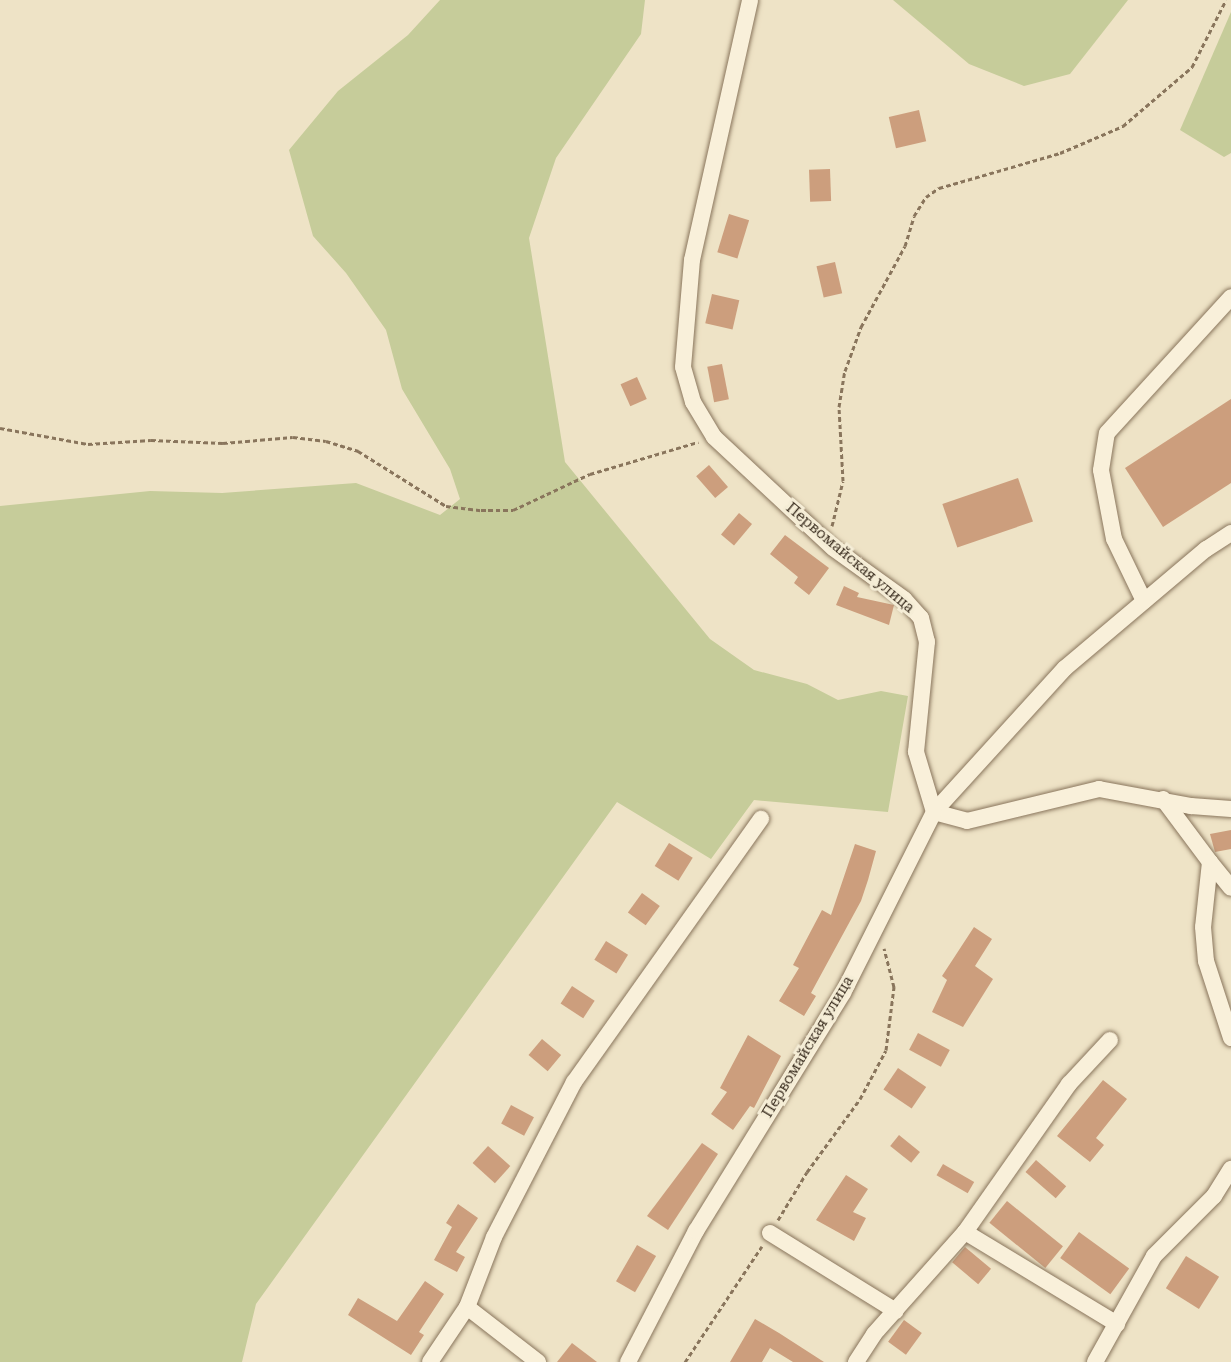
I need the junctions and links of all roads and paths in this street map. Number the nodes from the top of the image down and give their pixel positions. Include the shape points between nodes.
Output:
1 (750, 0) edge
2 (1227, 0) edge
3 (1231, 297) edge
4 (0, 428) edge
5 (714, 437) junction
6 (1231, 532) edge
7 (826, 541) junction
8 (1144, 602) junction
9 (1163, 799) junction
10 (1231, 809) edge
11 (934, 812) junction
12 (761, 819) dead end
13 (1210, 862) junction
14 (1231, 888) edge
15 (878, 924) junction
16 (1231, 1038) edge
17 (1110, 1040) dead end
18 (1231, 1169) edge
19 (964, 1232) junction
20 (770, 1233) junction
21 (467, 1307) junction
22 (896, 1311) junction
23 (1117, 1324) junction
24 (430, 1362) edge
25 (538, 1362) edge
26 (628, 1362) edge
27 (685, 1362) edge
28 (856, 1362) edge
29 (1095, 1362) edge

1 - 5 street, Первомайская улица via 692,260 683,367 693,402
2 - 7 path via 1192,67 1123,126 1060,153 939,188 926,197 914,216 905,246 861,327 845,371 839,407 843,481 838,512
3 - 8 street via 1107,433 1101,470 1114,539
4 - 5 path via 88,444 151,440 223,443 293,437 326,441 358,452 446,506 481,510 513,510 590,474
5 - 7 street, Первомайская улица
6 - 8 street
7 - 11 street, Первомайская улица via 904,599 921,618 927,642 916,752
8 - 11 street via 1065,668
9 - 10 street
9 - 11 street via 1099,789 967,821
9 - 13 street
11 - 15 street, Первомайская улица
12 - 21 street via 574,1082 494,1237
13 - 14 street
13 - 16 street via 1203,927 1206,961
15 - 20 path via 894,987 886,1050 860,1099 807,1172
15 - 26 street, Первомайская улица via 843,993 696,1231
17 - 19 street via 1069,1084
18 - 23 street via 1214,1196 1155,1256
19 - 22 street
19 - 23 street
20 - 22 street
20 - 27 path
21 - 24 street
21 - 25 street
22 - 28 street
23 - 29 street

